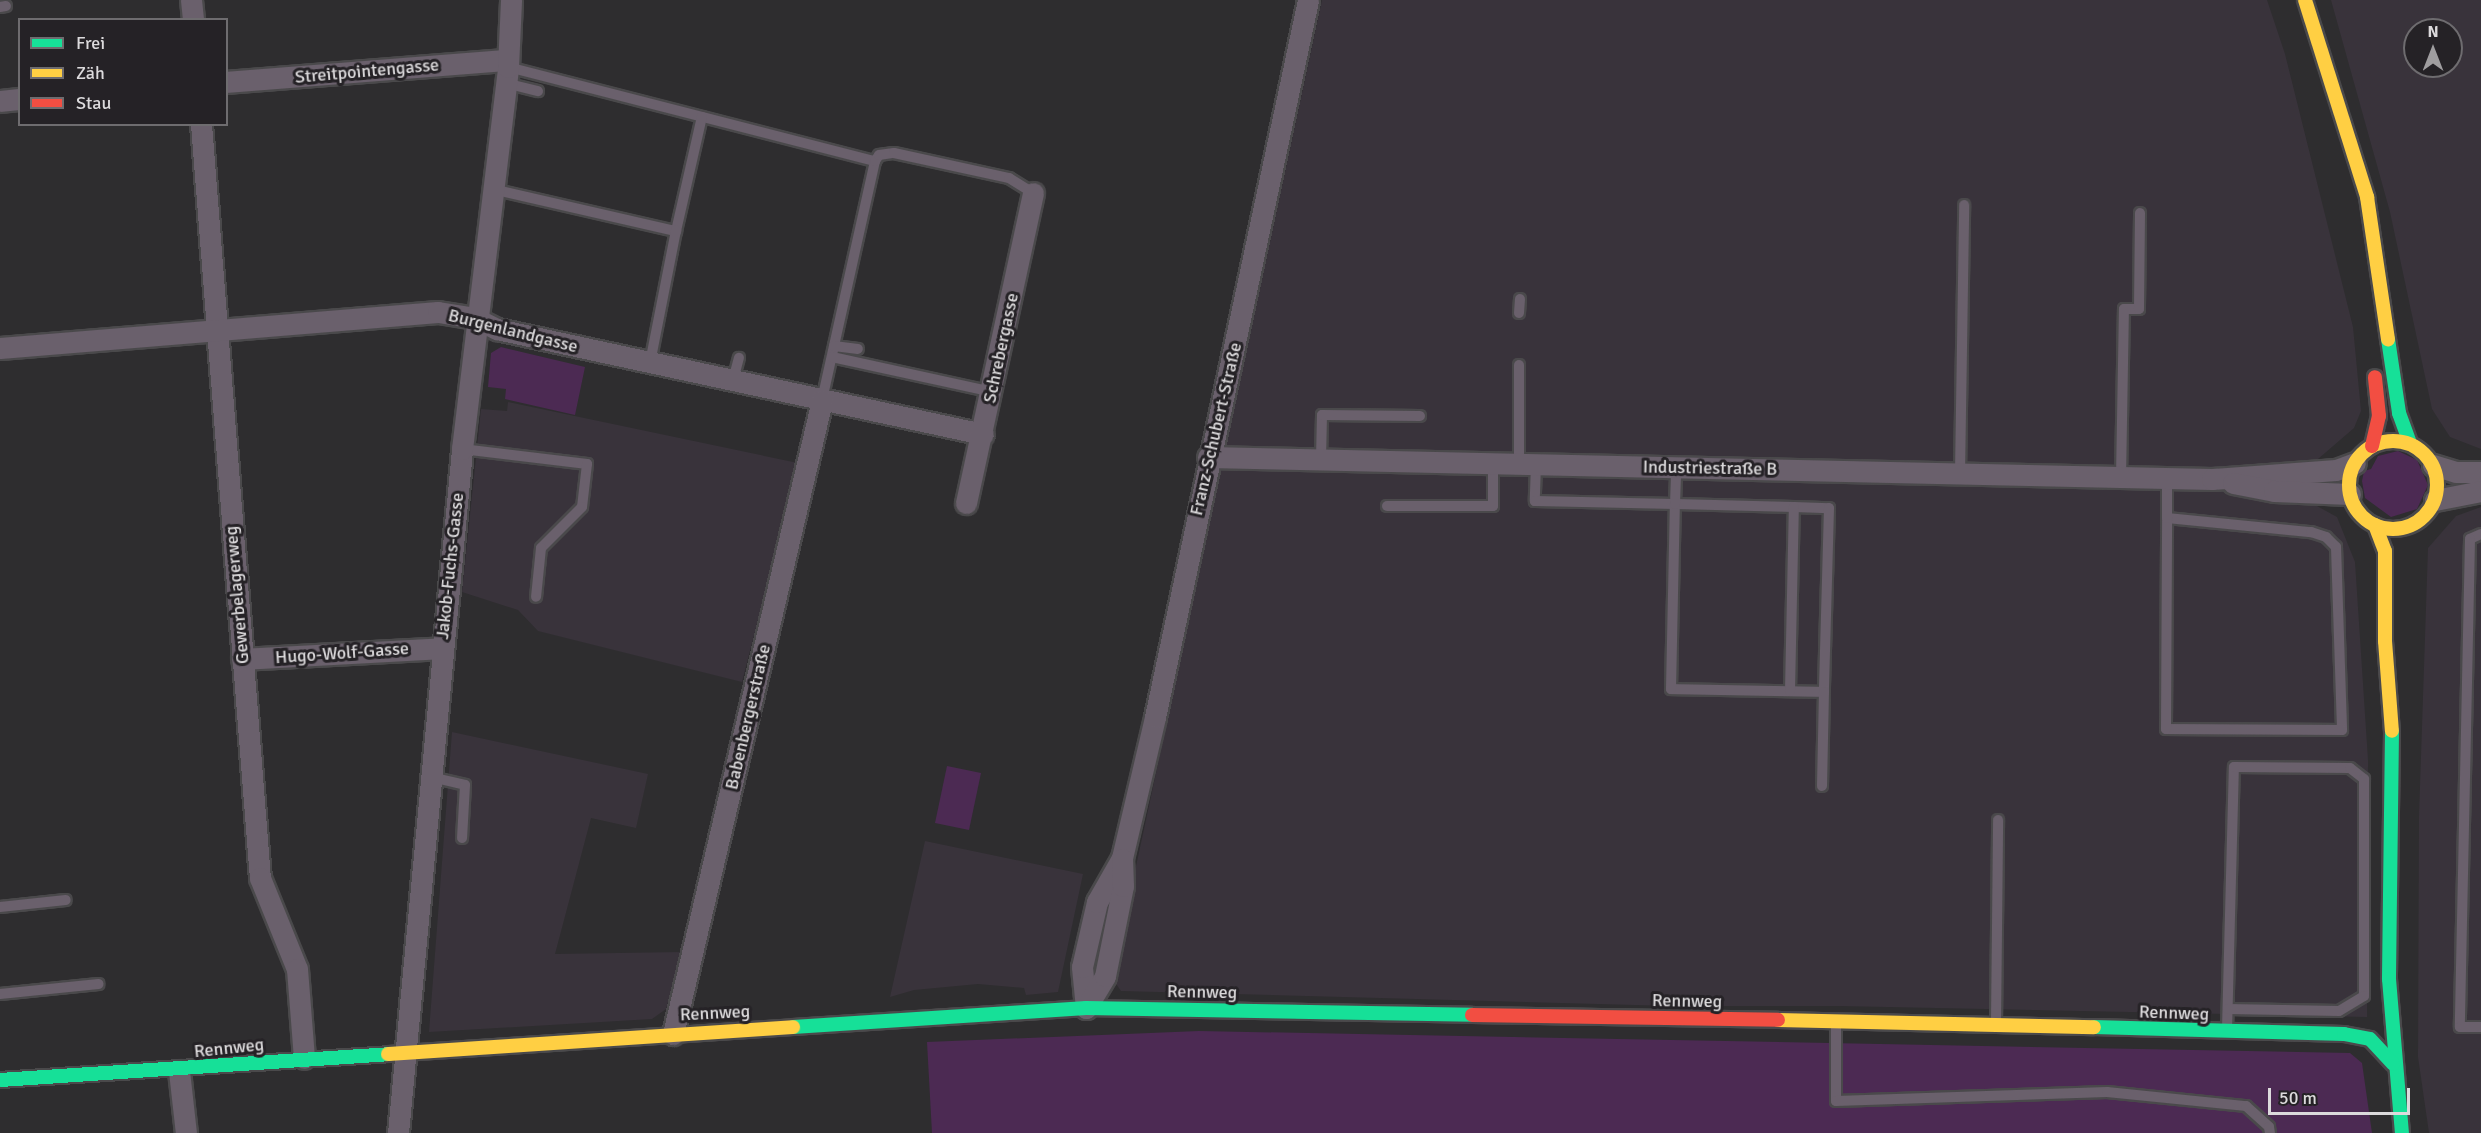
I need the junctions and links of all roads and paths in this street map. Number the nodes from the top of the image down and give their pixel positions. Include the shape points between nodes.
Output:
1 (191, 0) edge
2 (511, 0) edge
3 (1308, 0) edge
4 (2305, 0) edge
5 (193, 18) edge
6 (506, 70) junction
7 (228, 82) edge
8 (538, 91) dead end
9 (2332, 91) junction
10 (18, 99) edge
11 (0, 101) edge
12 (702, 117) junction
13 (201, 126) edge
14 (875, 161) junction
15 (492, 188) junction
16 (1033, 193) joint
17 (1964, 205) dead end
18 (2140, 213) dead end
19 (676, 231) junction
20 (2361, 265) dead end
21 (1520, 300) dead end
22 (1519, 313) dead end
23 (475, 318) junction
24 (214, 328) junction
25 (0, 348) edge
26 (858, 349) dead end
27 (833, 352) junction
28 (739, 357) dead end
29 (2372, 358) dead end
30 (650, 363) junction
31 (1519, 365) dead end
32 (733, 380) junction
33 (992, 392) junction
34 (822, 400) junction
35 (1420, 416) dead end
36 (983, 434) junction
37 (2410, 444) junction
38 (2372, 446) junction
39 (462, 449) junction
40 (1208, 457) junction
41 (1321, 459) junction
42 (1493, 463) junction
43 (2355, 463) junction
44 (1527, 464) junction
45 (2433, 465) junction
46 (1676, 467) junction
47 (2481, 472) edge
48 (1960, 474) junction
49 (2121, 478) junction
50 (2167, 479) junction
51 (2212, 479) junction
52 (2481, 491) edge
53 (2350, 494) junction
54 (2435, 500) junction
55 (966, 503) dead end
56 (1675, 504) junction
57 (1387, 506) dead end
58 (1794, 507) junction
59 (2167, 518) junction
60 (2414, 523) junction
61 (2375, 525) junction
62 (2481, 534) edge
63 (2409, 541) dead end
64 (536, 597) dead end
65 (442, 648) junction
66 (2400, 651) dead end
67 (242, 659) junction
68 (1790, 691) junction
69 (1824, 692) junction
70 (2392, 696) junction
71 (432, 777) junction
72 (1822, 786) dead end
73 (1998, 820) dead end
74 (462, 838) dead end
75 (66, 900) dead end
76 (0, 907) edge
77 (98, 984) dead end
78 (0, 994) edge
79 (1086, 1008) junction
80 (2228, 1009) junction
81 (1836, 1022) junction
82 (1996, 1024) junction
83 (2481, 1027) edge
84 (2227, 1033) junction
85 (673, 1034) junction
86 (408, 1052) junction
87 (304, 1058) junction
88 (2393, 1064) junction
89 (179, 1071) junction
90 (0, 1080) edge
91 (186, 1133) edge
92 (398, 1133) edge
93 (2270, 1133) edge
94 (2402, 1133) edge

1 - 5 street
2 - 6 street, Jakob-Fuchs-Gasse
3 - 40 street, Franz-Schubert-Straße via 1253,271
4 - 9 street
6 - 7 street, Streitpointengasse
6 - 8 lane
6 - 12 lane
6 - 15 street, Jakob-Fuchs-Gasse
9 - 20 street
9 - 37 street via 2367,197 2399,413
10 - 11 street
12 - 14 lane
12 - 19 lane
13 - 24 street, Gewerbelagerweg
14 - 16 lane via 879,155 894,153 1009,178
14 - 27 lane
15 - 19 lane
15 - 23 street, Jakob-Fuchs-Gasse
16 - 33 street, Schrebergasse
17 - 48 lane
18 - 49 lane via 2139,309 2124,309
19 - 30 lane
21 - 22 lane
23 - 24 street, Burgenlandgasse via 438,312
23 - 30 street, Burgenlandgasse via 497,329
23 - 39 street, Jakob-Fuchs-Gasse
24 - 25 street, Burgenlandgasse
24 - 67 street, Gewerbelagerweg
26 - 27 lane
27 - 33 lane
27 - 34 lane
28 - 32 lane
29 - 38 street via 2379,416
30 - 32 street, Burgenlandgasse
31 - 44 lane
32 - 34 street, Burgenlandgasse
33 - 36 street, Schrebergasse
34 - 36 street, Burgenlandgasse
34 - 85 street, Babenbergerstraße
35 - 41 lane via 1322,415
36 - 55 street, Schrebergasse
37 - 38 street via 2391,441
37 - 45 street
38 - 43 street
39 - 64 lane via 587,464 582,507 541,548
39 - 65 street, Jakob-Fuchs-Gasse
40 - 41 street, Industriestraße B
40 - 79 street, Franz-Schubert-Straße via 1174,636 1122,858 1097,902 1082,967
41 - 42 street, Industriestraße B
42 - 44 street, Industriestraße B
42 - 57 lane via 1493,506
43 - 51 street, Industriestraße B via 2336,470
43 - 53 street
44 - 46 street, Industriestraße B
44 - 56 lane via 1535,501
45 - 47 street via 2456,472
45 - 54 street
46 - 48 street, Industriestraße B
46 - 56 lane
48 - 49 street, Industriestraße B
49 - 50 street, Industriestraße B
50 - 51 street, Industriestraße B
50 - 59 lane
51 - 53 street, Industriestraße B via 2274,491
52 - 54 street
53 - 61 street via 2360,512
54 - 60 street
56 - 58 lane
56 - 68 lane via 1671,689
58 - 68 lane
58 - 69 lane via 1829,508
59 - 59 lane via 2166,729 2342,730 2336,547 2326,537 2311,532
60 - 61 street via 2388,528
60 - 63 street
61 - 70 street via 2385,550 2385,641
62 - 83 lane via 2470,538 2460,1027
65 - 67 street, Hugo-Wolf-Gasse
65 - 71 street, Jakob-Fuchs-Gasse
66 - 70 street
67 - 87 street, Gewerbelagerweg via 260,878 297,969
68 - 69 lane
69 - 72 lane
70 - 88 street via 2389,979
71 - 74 lane via 465,785
71 - 86 street, Jakob-Fuchs-Gasse
73 - 82 lane
75 - 76 lane
77 - 78 lane
79 - 81 street, Rennweg
79 - 85 street, Rennweg
80 - 80 lane via 2234,768 2350,768 2364,779 2364,996 2339,1011
80 - 84 lane
81 - 82 street, Rennweg
81 - 93 lane via 1836,1101 2107,1092 2246,1106 2270,1127
82 - 84 street, Rennweg
84 - 88 street, Rennweg via 2344,1034 2370,1039
85 - 86 street, Rennweg
86 - 87 street, Rennweg
86 - 92 street, Jakob-Fuchs-Gasse
87 - 89 street, Rennweg
88 - 94 street
89 - 90 street, Rennweg
89 - 91 street

